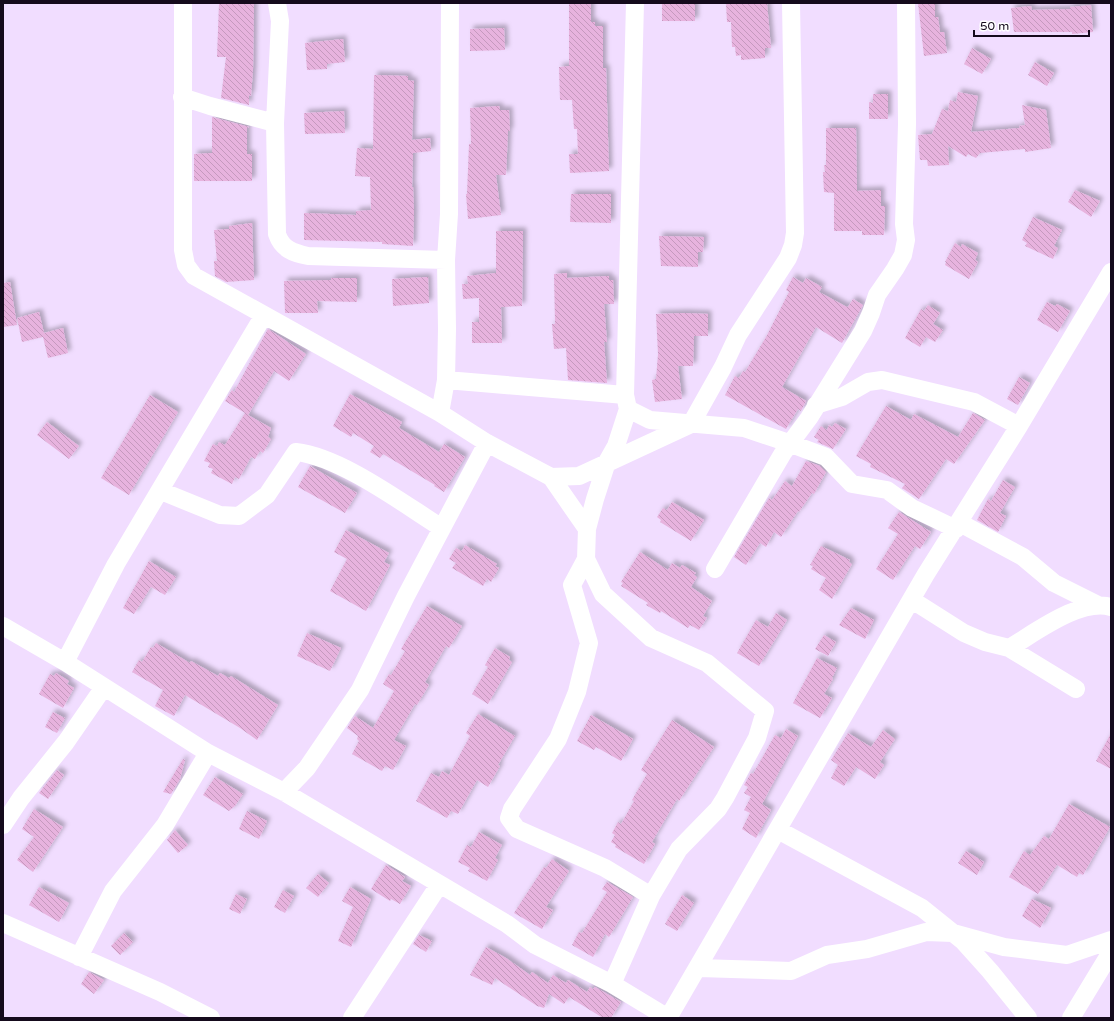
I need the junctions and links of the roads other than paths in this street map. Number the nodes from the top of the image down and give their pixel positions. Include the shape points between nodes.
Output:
1 (183, 3) edge
2 (278, 3) edge
3 (450, 3) edge
4 (635, 3) edge
5 (791, 3) edge
6 (906, 3) edge
7 (182, 97) junction
8 (275, 123) junction
9 (446, 260) junction
10 (1111, 272) edge
11 (1105, 294) edge
12 (264, 316) junction
13 (446, 380) junction
14 (627, 402) junction
15 (816, 406) junction
16 (440, 413) junction
17 (691, 424) junction
18 (1019, 426) junction
19 (487, 443) junction
20 (789, 443) junction
21 (607, 462) junction
22 (551, 477) junction
23 (161, 491) junction
24 (958, 526) junction
25 (442, 528) junction
26 (587, 529) junction
27 (586, 559) junction
28 (715, 569) dead end
29 (912, 600) junction
30 (1104, 606) edge
31 (3, 626) edge
32 (1009, 648) junction
33 (65, 662) junction
34 (104, 688) junction
35 (1076, 689) dead end
36 (208, 753) junction
37 (284, 792) junction
38 (3, 825) edge
39 (778, 830) junction
40 (439, 885) junction
41 (651, 896) junction
42 (3, 923) edge
43 (953, 933) junction
44 (1111, 940) edge
45 (1111, 952) edge
46 (79, 957) junction
47 (699, 968) junction
48 (612, 984) junction
49 (211, 1018) edge
50 (352, 1018) edge
51 (668, 1018) edge
52 (1028, 1018) edge
53 (1070, 1018) edge

1 - 7 street
2 - 8 street via 280,21
3 - 9 street via 449,214
4 - 14 street
5 - 17 street via 795,233 793,245 788,258 738,335
6 - 15 street via 906,240 903,255 877,295 863,331
7 - 8 street
7 - 12 street via 183,250 186,265 194,276
8 - 9 street via 277,234 284,247 308,256
9 - 13 street
10 - 11 street
11 - 18 street
12 - 16 street
12 - 23 street via 225,378
13 - 14 street
13 - 16 street
14 - 17 street via 650,420
14 - 21 street via 616,446
15 - 18 street via 842,397 868,382 882,380 974,402
15 - 20 street
16 - 19 street
17 - 20 street via 744,428
17 - 21 street
18 - 24 street
19 - 22 street
19 - 25 street
20 - 24 street via 826,457 852,484 887,490 912,508
20 - 28 street
21 - 22 street via 579,476
21 - 26 street
22 - 26 street
23 - 25 street via 220,515 239,516 266,495 296,452 312,454 327,459 364,480
23 - 33 street via 116,564
24 - 29 street
24 - 30 street via 1023,557 1054,583
25 - 37 street via 360,690 307,768
26 - 27 street
27 - 41 street via 572,585 589,643 577,692 558,739 509,818 517,829 605,868
27 - 41 street via 602,594 651,638 707,663 765,711 757,738 725,798 718,809 679,849
29 - 32 street via 964,633
29 - 39 street
30 - 32 street via 1068,613
31 - 33 street
32 - 35 street
33 - 34 street
34 - 36 street
34 - 38 street
36 - 37 street
36 - 46 street via 165,825 114,891
37 - 40 street
39 - 43 street via 922,908
39 - 47 street
40 - 48 street via 507,924 535,945
40 - 50 street
41 - 48 street
42 - 46 street
43 - 44 street via 1004,947 1067,955
43 - 47 street via 926,932 867,949 827,954 791,971
43 - 52 street via 990,971
45 - 53 street
46 - 49 street via 160,992
47 - 51 street
48 - 51 street

